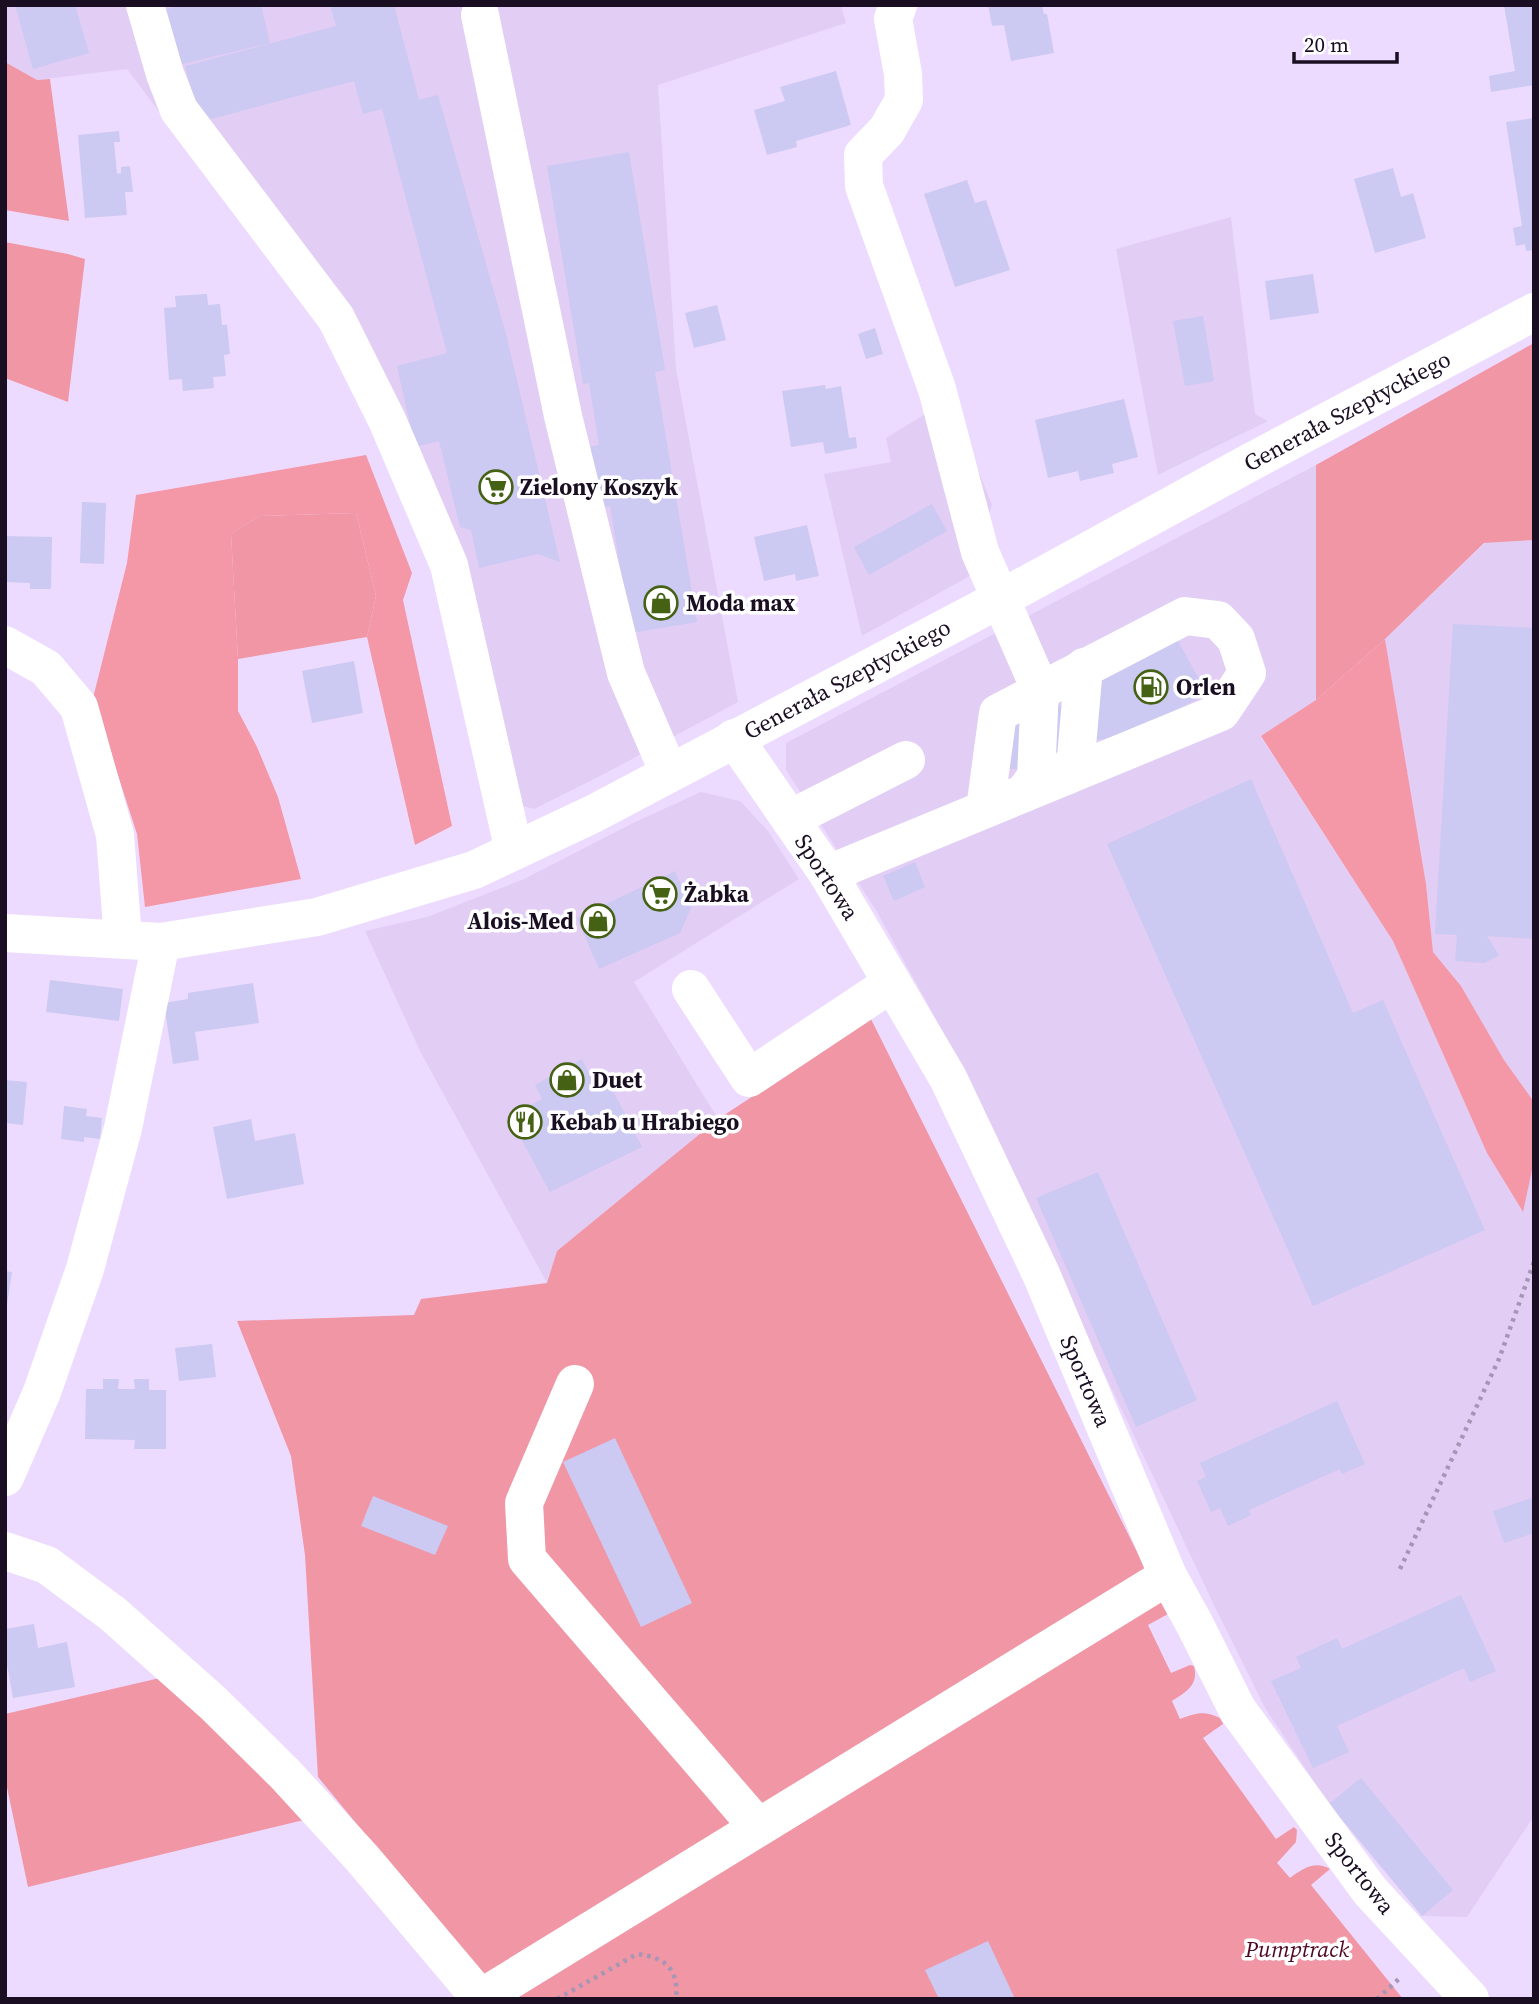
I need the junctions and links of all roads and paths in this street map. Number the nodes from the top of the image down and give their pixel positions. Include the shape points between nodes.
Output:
1 (145, 5) edge
2 (898, 5) edge
3 (480, 15) dead end
4 (1534, 312) edge
5 (1002, 598) junction
6 (5, 645) edge
7 (1084, 667) junction
8 (1040, 689) junction
9 (734, 738) junction
10 (906, 760) dead end
11 (669, 773) junction
12 (1066, 776) junction
13 (1024, 793) junction
14 (985, 809) junction
15 (790, 819) junction
16 (514, 851) junction
17 (828, 874) junction
18 (5, 933) edge
19 (123, 939) junction
20 (161, 942) junction
21 (892, 983) junction
22 (691, 989) dead end
23 (1534, 1262) edge
24 (576, 1384) dead end
25 (5, 1477) edge
26 (5, 1551) edge
27 (1400, 1569) dead end
28 (1168, 1576) junction
29 (758, 1827) junction
30 (481, 1998) edge
31 (557, 1999) edge
32 (676, 1999) edge
33 (1470, 1999) edge

1 - 16 street via 179,110 336,318 387,421 449,565
2 - 5 street via 893,19 904,100 887,130 863,155 864,186 937,389 980,552
3 - 11 street via 563,416 626,673
4 - 5 street, Generała Szeptyckiego
5 - 8 street
5 - 9 street, Generała Szeptyckiego
6 - 19 street via 46,667 79,707 115,835
7 - 8 street
7 - 12 street via 1076,757
7 - 12 street via 1185,616 1218,620 1236,639 1247,673 1222,712
8 - 13 street via 1035,778
8 - 14 street via 998,713
9 - 11 street, Generała Szeptyckiego
9 - 15 street, Sportowa
10 - 15 street
11 - 16 street, Generała Szeptyckiego
12 - 13 street
13 - 14 street
14 - 17 street
15 - 17 street, Sportowa
16 - 20 street, Generała Szeptyckiego via 474,870 317,917
17 - 21 street, Sportowa
18 - 19 street, Generała Szeptyckiego
19 - 20 street, Generała Szeptyckiego
20 - 25 street via 123,1128 86,1269 42,1392
21 - 22 street via 749,1078
21 - 28 street, Sportowa via 948,1078 1041,1274
23 - 27 path via 1499,1359
24 - 29 street via 524,1503 527,1559
26 - 30 street via 47,1565 113,1614 213,1703 354,1849
28 - 29 street
28 - 33 street, Sportowa via 1237,1710 1370,1891
29 - 30 street
31 - 32 path via 637,1954 664,1961 674,1975

